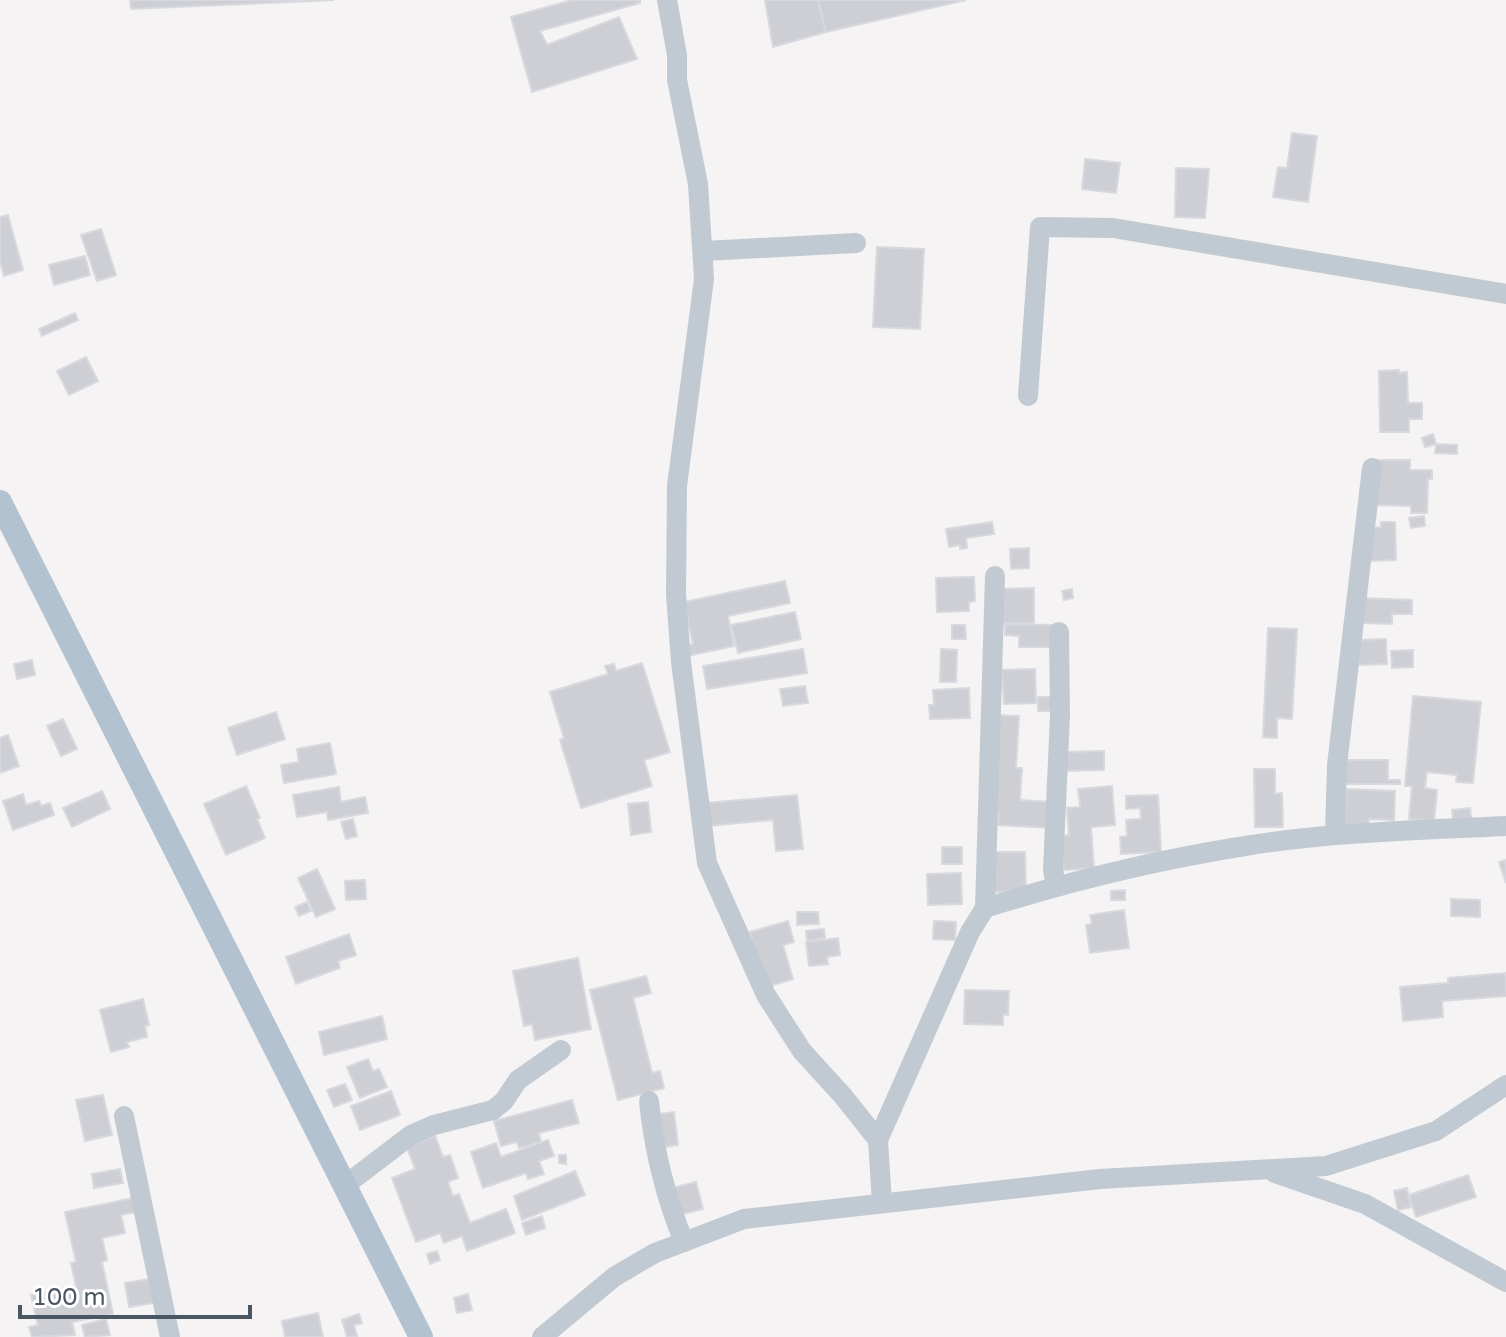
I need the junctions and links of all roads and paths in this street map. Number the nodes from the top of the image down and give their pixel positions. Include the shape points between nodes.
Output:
1 (667, 0) edge
2 (856, 243) dead end
3 (704, 251) junction
4 (1506, 294) edge
5 (1028, 396) dead end
6 (1372, 468) dead end
7 (0, 502) edge
8 (995, 576) dead end
9 (1059, 632) dead end
10 (1506, 826) edge
11 (1335, 835) junction
12 (1056, 886) junction
13 (985, 908) junction
14 (561, 1050) dead end
15 (1506, 1085) edge
16 (649, 1101) dead end
17 (124, 1116) dead end
18 (878, 1140) junction
19 (1263, 1169) junction
20 (344, 1186) junction
21 (882, 1203) junction
22 (684, 1242) junction
23 (1506, 1282) edge
24 (170, 1337) edge
25 (421, 1337) edge
26 (542, 1337) edge

1 - 3 street
2 - 3 street
3 - 18 street via 677,486 676,594 707,863 766,995 802,1051
4 - 5 street via 1113,228 1040,227
6 - 11 street via 1337,765
7 - 20 main road
8 - 13 street
9 - 12 street
10 - 11 street
11 - 12 street via 1246,846
12 - 13 street
13 - 18 street
14 - 20 street via 518,1080 493,1110 411,1135
15 - 19 street via 1436,1131 1326,1166
16 - 22 street via 662,1180
17 - 24 street
18 - 21 street
19 - 21 street via 1100,1179
19 - 23 street via 1365,1204
20 - 25 main road
21 - 22 street via 744,1219
22 - 26 street via 614,1277

